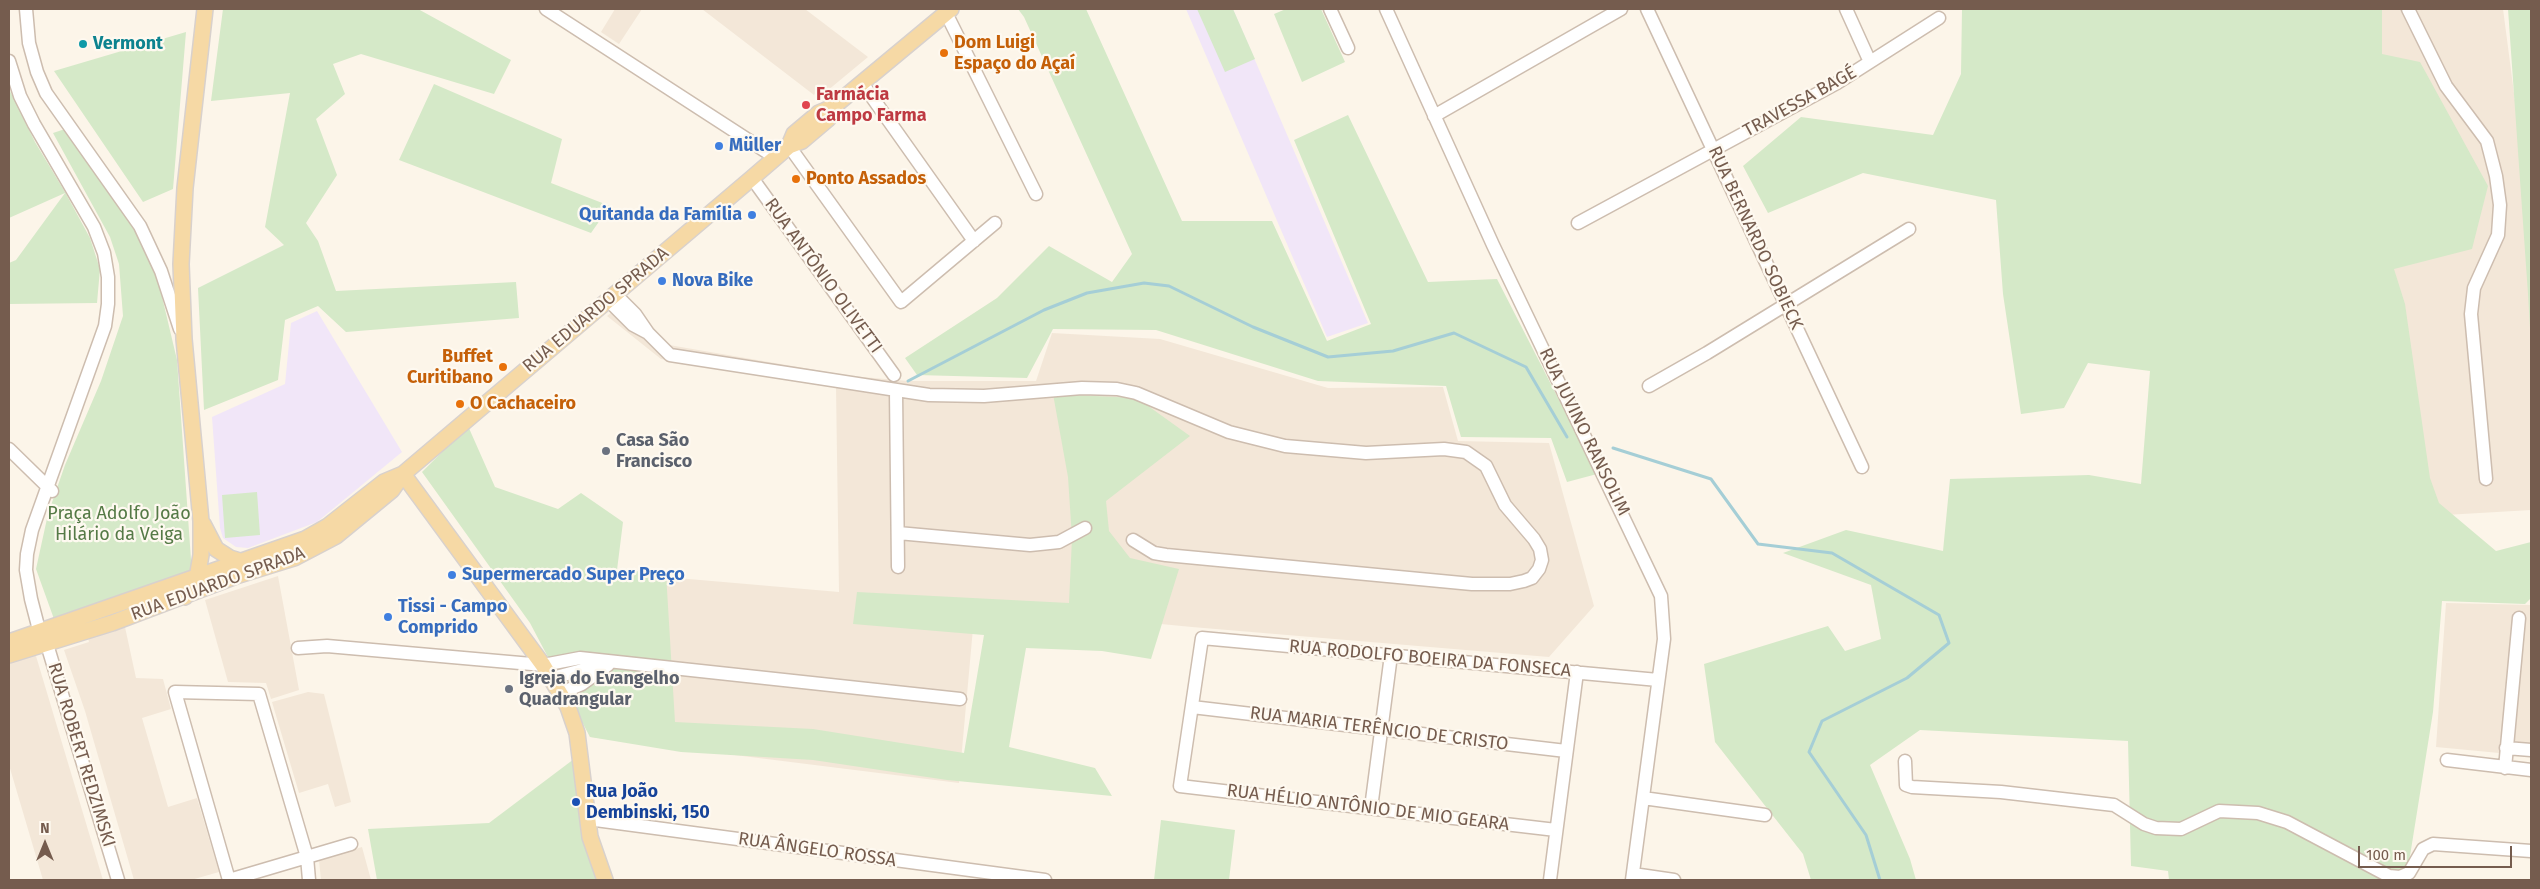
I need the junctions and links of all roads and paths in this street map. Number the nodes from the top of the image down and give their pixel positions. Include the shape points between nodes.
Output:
1 (26, 9) edge
2 (205, 9) edge
3 (546, 9) edge
4 (1330, 9) edge
5 (1386, 9) edge
6 (1621, 9) edge
7 (1647, 9) edge
8 (1846, 9) edge
9 (2408, 9) edge
10 (948, 11) edge
11 (1939, 18) dead end
12 (1348, 48) dead end
13 (9, 61) edge
14 (1870, 62) junction
15 (862, 83) junction
16 (1434, 116) junction
17 (789, 146) junction
18 (1713, 150) junction
19 (776, 158) junction
20 (752, 178) junction
21 (1036, 194) dead end
22 (995, 223) dead end
23 (1578, 223) dead end
24 (1909, 228) dead end
25 (974, 241) junction
26 (612, 297) junction
27 (1786, 304) junction
28 (184, 339) junction
29 (894, 375) dead end
30 (1649, 386) dead end
31 (896, 392) junction
32 (9, 449) edge
33 (1862, 467) dead end
34 (403, 474) junction
35 (2486, 479) dead end
36 (48, 486) junction
37 (201, 521) junction
38 (1085, 528) dead end
39 (898, 533) junction
40 (1133, 540) dead end
41 (243, 562) junction
42 (898, 567) dead end
43 (197, 578) junction
44 (185, 597) junction
45 (2519, 618) dead end
46 (45, 636) junction
47 (9, 642) edge
48 (298, 648) dead end
49 (9, 654) edge
50 (1391, 655) junction
51 (612, 662) junction
52 (547, 672) junction
53 (1577, 672) junction
54 (1658, 680) junction
55 (561, 693) junction
56 (960, 699) dead end
57 (1192, 707) junction
58 (1382, 730) junction
59 (2506, 748) junction
60 (2531, 750) edge
61 (1566, 751) junction
62 (2448, 760) dead end
63 (1905, 761) dead end
64 (2504, 768) junction
65 (2531, 770) edge
66 (1643, 798) junction
67 (1371, 808) junction
68 (1764, 815) dead end
69 (588, 820) junction
70 (1556, 830) junction
71 (351, 844) dead end
72 (2531, 851) edge
73 (306, 857) junction
74 (1633, 877) edge
75 (118, 880) edge
76 (229, 880) edge
77 (309, 880) edge
78 (605, 880) edge
79 (1046, 880) edge
80 (1550, 880) edge
81 (1674, 880) edge

1 - 28 street via 29,43 46,93 140,226 161,271
2 - 28 main road via 183,221
3 - 19 street
4 - 12 street
5 - 16 street, RUA JUVINO RANSOLIM
6 - 16 street
7 - 18 street, RUA BERNARDO SOBIECK
8 - 14 street
9 - 35 street via 2446,86 2487,141 2496,176 2500,206 2498,235 2474,288 2471,314
10 - 15 main road, RUA EDUARDO SPRADA
10 - 21 street
11 - 14 street, TRAVESSA BAGÉ
13 - 36 street, RUA ROBERT REDZIMSKI via 20,96 34,124 94,228 104,253 108,277 105,326
14 - 18 street, TRAVESSA BAGÉ
15 - 17 main road, RUA EDUARDO SPRADA via 833,107 828,119 802,141
15 - 25 street
16 - 54 street, RUA JUVINO RANSOLIM via 1656,583 1664,625
17 - 19 main road, RUA EDUARDO SPRADA
17 - 25 street via 901,302
18 - 23 street, TRAVESSA BAGÉ
18 - 27 street, RUA BERNARDO SOBIECK
19 - 20 main road, RUA EDUARDO SPRADA
20 - 26 main road, RUA EDUARDO SPRADA
20 - 29 street, RUA ANTÔNIO OLIVETTI
22 - 25 street
24 - 27 street
26 - 31 street via 640,320 648,334 670,356
26 - 34 main road, RUA EDUARDO SPRADA
27 - 30 street
27 - 33 street, RUA BERNARDO SOBIECK
28 - 37 main road
31 - 39 street
31 - 40 street via 955,397 1082,388 1118,389 1136,392 1229,432 1285,446 1366,453 1461,451 1486,466 1504,505 1534,539 1542,560 1539,570 1524,581 1472,584 1166,555 1154,553
32 - 36 street
34 - 41 main road, RUA EDUARDO SPRADA via 384,482 316,534
34 - 44 main road, RUA EDUARDO SPRADA via 392,490 322,545
34 - 52 main road
36 - 46 street, RUA ROBERT REDZIMSKI via 52,495 38,538 34,564 46,622
37 - 41 main road via 216,549
37 - 43 main road
38 - 39 street via 1059,542 1030,545
39 - 42 street
41 - 43 main road, RUA EDUARDO SPRADA
43 - 44 main road
43 - 46 main road, RUA EDUARDO SPRADA
44 - 46 main road, RUA EDUARDO SPRADA via 112,623
45 - 59 street
46 - 47 main road, RUA EDUARDO SPRADA
46 - 49 main road, RUA EDUARDO SPRADA
46 - 75 street, RUA ROBERT REDZIMSKI
48 - 52 street via 327,646
50 - 53 street, RUA RODOLFO BOEIRA DA FONSECA
50 - 57 street, RUA RODOLFO BOEIRA DA FONSECA via 1202,638
50 - 58 street
51 - 52 street via 580,658
51 - 55 street via 587,681
51 - 56 street
52 - 55 main road
53 - 54 street, RUA RODOLFO BOEIRA DA FONSECA
53 - 61 street
54 - 66 street, RUA JUVINO RANSOLIM
55 - 69 main road via 577,733
57 - 58 street, RUA MARIA TERÊNCIO DE CRISTO
57 - 67 street, RUA HÉLIO ANTÔNIO DE MIO GEARA via 1180,786
58 - 61 street, RUA MARIA TERÊNCIO DE CRISTO
58 - 67 street
59 - 60 street
59 - 64 street
61 - 70 street
62 - 64 street
63 - 72 street via 1906,785 1912,787 2001,792 2114,805 2156,828 2181,829 2219,811 2265,815 2288,822 2389,876 2400,877 2409,873 2423,849 2433,844
64 - 65 street
66 - 68 street
66 - 74 street, RUA JUVINO RANSOLIM
67 - 70 street, RUA HÉLIO ANTÔNIO DE MIO GEARA
69 - 78 main road
69 - 79 street, RUA ÂNGELO ROSSA
70 - 80 street
71 - 73 street
73 - 76 street
73 - 76 street via 259,694 175,692
73 - 77 street
74 - 81 street

